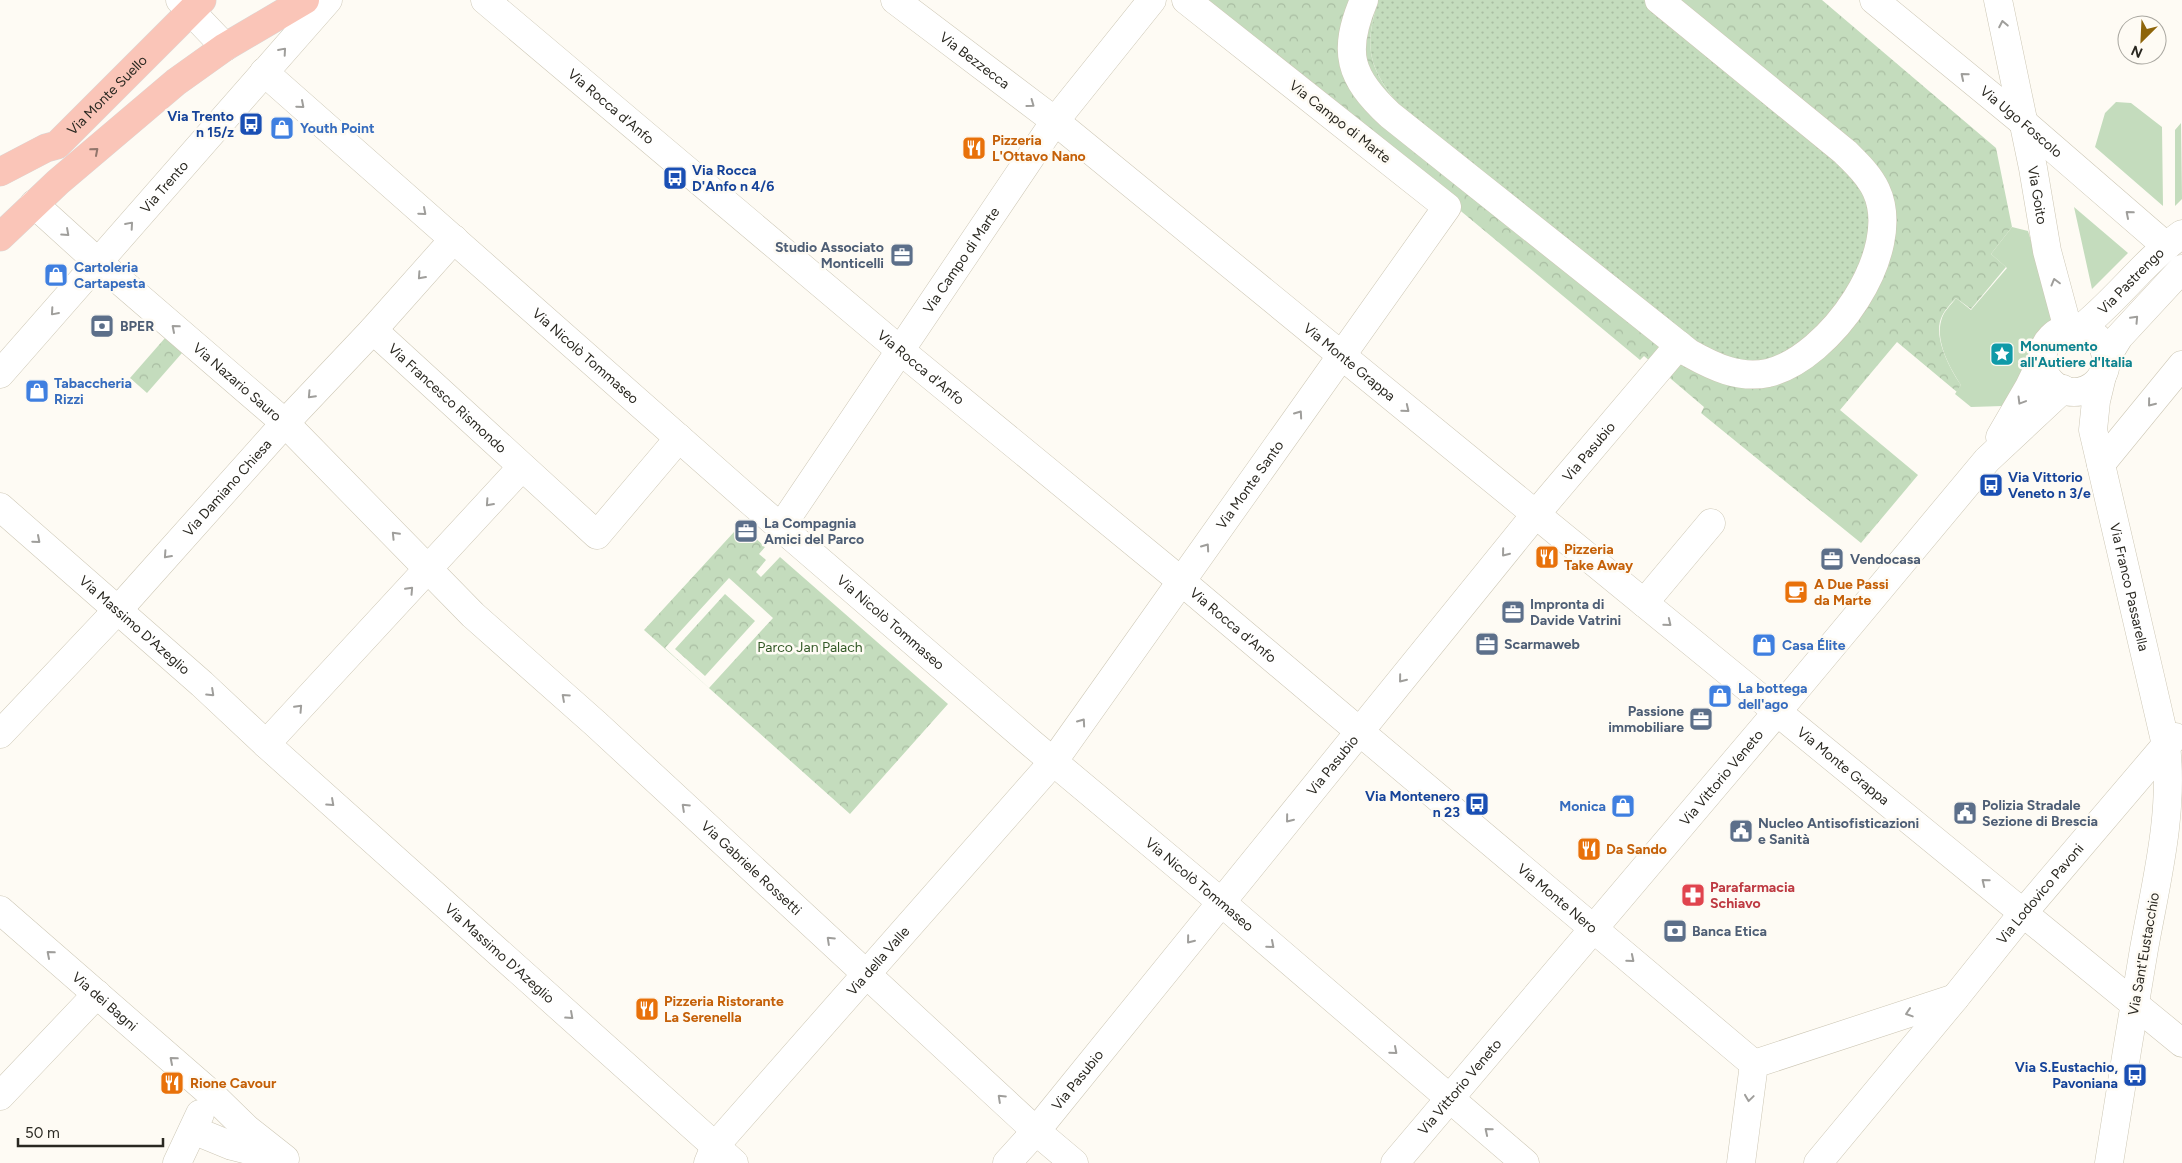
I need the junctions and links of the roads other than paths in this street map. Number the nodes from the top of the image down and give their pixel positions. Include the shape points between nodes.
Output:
1 (304, 0) edge
2 (328, 0) edge
3 (485, 0) edge
4 (894, 0) edge
5 (1152, 0) edge
6 (1186, 0) edge
7 (1364, 0) edge
8 (1874, 0) edge
9 (1998, 0) edge
10 (190, 4) edge
11 (1673, 4) edge
12 (225, 47) junction
13 (264, 72) junction
14 (1055, 121) junction
15 (2024, 123) junction
16 (57, 145) junction
17 (0, 172) edge
18 (34, 204) junction
19 (1447, 207) joint
20 (0, 237) edge
21 (454, 239) junction
22 (2174, 240) edge
23 (98, 262) junction
24 (2182, 269) edge
25 (2074, 329) junction
26 (373, 330) junction
27 (1679, 345) junction
28 (901, 351) junction
29 (1341, 356) junction
30 (2043, 358) junction
31 (2182, 365) edge
32 (2104, 367) junction
33 (0, 374) edge
34 (2066, 390) junction
35 (285, 423) junction
36 (2093, 430) junction
37 (679, 438) junction
38 (1987, 460) junction
39 (2101, 464) junction
40 (522, 467) junction
41 (0, 508) edge
42 (1535, 515) junction
43 (1711, 524) dead end
44 (781, 526) junction
45 (429, 570) junction
46 (1181, 581) junction
47 (1644, 603) junction
48 (117, 611) junction
49 (1777, 712) junction
50 (1360, 732) junction
51 (0, 734) edge
52 (2174, 738) edge
53 (266, 744) junction
54 (1053, 762) junction
55 (2170, 866) edge
56 (1221, 902) junction
57 (0, 910) edge
58 (2023, 913) junction
59 (1594, 928) junction
60 (866, 973) junction
61 (97, 994) junction
62 (1955, 998) junction
63 (2134, 1004) junction
64 (2182, 1043) edge
65 (1754, 1064) junction
66 (209, 1092) junction
67 (0, 1096) edge
68 (1450, 1099) junction
69 (192, 1130) junction
70 (1036, 1131) junction
71 (231, 1146) edge
72 (719, 1157) edge
73 (291, 1161) edge
74 (177, 1163) edge
75 (1007, 1163) edge
76 (1074, 1163) edge
77 (1395, 1163) edge
78 (1525, 1163) edge
79 (1741, 1163) edge
80 (1818, 1163) edge
81 (2108, 1163) edge

1 - 12 main road
13 -> 2 street, Via Trento
3 - 28 street, Via Rocca d'Anfo
4 -> 14 street, Via Bezzecca
5 - 14 street, Via Campo di Marte
6 - 19 street, Via Campo di Marte
7 - 27 street via 1356,22 1351,53 1355,70 1374,100
15 -> 8 street, Via Ugo Foscolo
15 -> 9 street, Via Goito
10 - 12 street
10 - 16 main road, Via Monte Suello
11 - 27 street via 1863,169 1876,190 1882,213 1881,235 1868,280 1838,323 1805,354 1769,372 1748,374 1720,369
18 -> 12 main road via 176,82
13 -> 21 street, Via Nicolò Tommaseo
23 -> 13 street, Via Trento
14 - 28 street, Via Campo di Marte
14 - 29 street, Via Monte Grappa
22 -> 15 street, Via Ugo Foscolo
25 -> 15 street, Via Goito via 2047,251
16 - 17 main road, Via Monte Suello
16 - 18 main road via 30,195
18 - 20 main road
18 -> 23 street, Via Nazario Sauro
19 - 29 street, Via Monte Santo
21 -> 26 street, Via Damiano Chiesa
21 - 37 street, Via Nicolò Tommaseo
22 - 25 street, Via Pastrengo via 2103,311
23 -> 33 street, Via Trento
35 -> 23 street, Via Nazario Sauro
32 -> 24 street, Via Pastrengo via 2119,337
25 - 30 street via 2057,333 2049,342
25 - 32 street via 2096,337 2103,346
26 -> 35 street, Via Damiano Chiesa
26 - 40 street, Via Francesco Rismondo
27 - 42 street, Via Pasubio
28 - 44 street, Via Campo di Marte
28 - 46 street, Via Rocca d'Anfo
29 -> 42 street, Via Monte Grappa
46 -> 29 street, Via Monte Santo
30 - 34 street via 2048,377
30 -> 38 street, Via Vittorio Veneto
31 -> 39 street
32 - 34 street via 2088,388
32 - 36 street, Via Franco Passarella
34 - 36 street, Via Franco Passarella
34 - 38 street, Via Vittorio Veneto
45 -> 35 street, Via Nazario Sauro
35 -> 48 street, Via Damiano Chiesa
36 - 39 street, Via Franco Passarella
37 - 40 street, Via Francesco Rismondo via 597,535
37 - 44 street, Via Nicolò Tommaseo
38 - 49 street, Via Vittorio Veneto
39 - 52 street, Via Franco Passarella
40 -> 45 street
41 -> 48 street, Via Massimo D'Azeglio
42 - 47 street, Via Monte Grappa
42 -> 50 street, Via Pasubio
43 - 47 street
44 - 54 street, Via Nicolò Tommaseo
53 -> 45 street
60 -> 45 street, Via Gabriele Rossetti via 473,615
46 - 50 street, Via Rocca d'Anfo
54 -> 46 street, Via Monte Santo
47 -> 49 street, Via Monte Grappa
48 - 51 street, Via Damiano Chiesa
48 -> 53 street, Via Massimo D'Azeglio
58 -> 49 street, Via Monte Grappa
49 - 59 street, Via Vittorio Veneto
50 -> 56 street, Via Pasubio
50 - 59 street, Via Monte Nero
52 - 55 street, Via Sant'Eustacchio via 2168,800
52 - 58 street, Via Lodovico Pavoni
53 -> 72 street, Via Massimo D'Azeglio
54 - 56 street, Via Nicolò Tommaseo
54 - 60 street, Via della Valle
55 - 63 street, Via Sant'Eustacchio
56 -> 68 street, Via Nicolò Tommaseo
56 -> 70 street, Via Pasubio
61 -> 57 street, Via dei Bagni
58 - 62 street, Via Lodovico Pavoni
58 - 63 street, Via Monte Grappa
59 -> 65 street, Via Monte Nero
59 - 68 street, Via Vittorio Veneto
70 -> 60 street, Via Gabriele Rossetti
60 - 72 street, Via della Valle
66 -> 61 street, Via dei Bagni
61 - 67 street
62 -> 65 street
62 - 80 street, Via Lodovico Pavoni
63 - 64 street, Via Monte Grappa
63 - 81 street, Via Sant'Eustacchio
65 -> 79 street
66 - 69 street
66 - 71 street, Via dei Bagni
68 - 77 street, Via Vittorio Veneto
78 -> 68 street, Via Nicolò Tommaseo
69 - 71 street
69 - 74 street
70 - 75 street, Via Pasubio
70 - 76 street, Via Gabriele Rossetti
71 - 73 street

